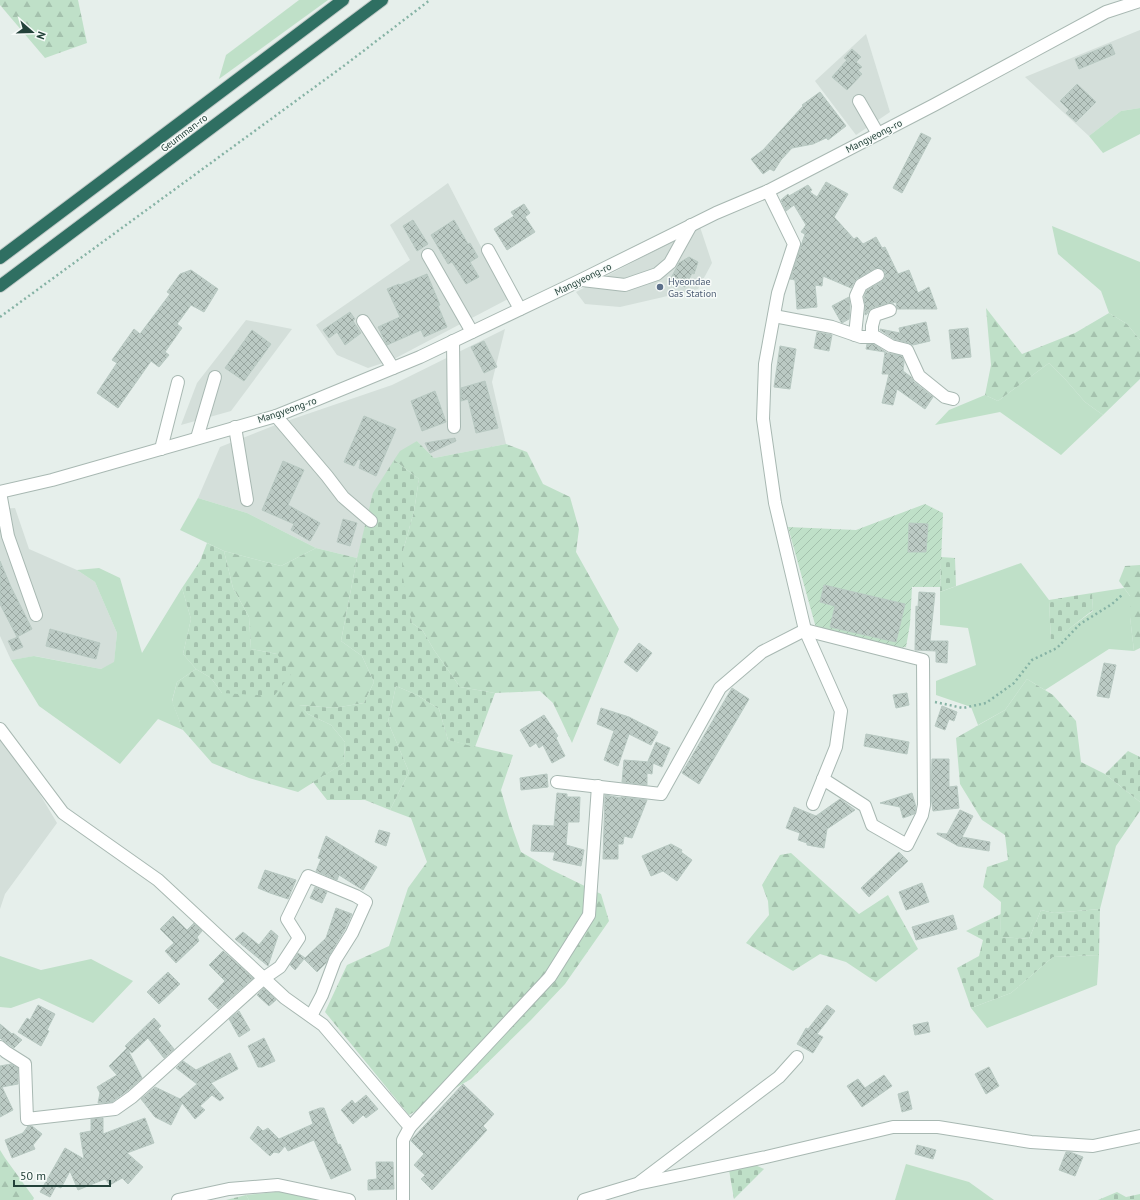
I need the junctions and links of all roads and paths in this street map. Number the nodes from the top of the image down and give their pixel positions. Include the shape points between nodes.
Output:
1 (344, 0) edge
2 (382, 0) edge
3 (430, 0) edge
4 (1140, 1) edge
5 (859, 101) dead end
6 (878, 134) junction
7 (768, 191) junction
8 (691, 226) junction
9 (488, 250) dead end
10 (428, 255) dead end
11 (0, 258) edge
12 (878, 275) dead end
13 (581, 280) junction
14 (0, 286) edge
15 (520, 309) junction
16 (890, 310) dead end
17 (774, 316) junction
18 (0, 317) edge
19 (363, 321) dead end
20 (472, 332) junction
21 (855, 335) junction
22 (872, 337) junction
23 (453, 341) junction
24 (393, 368) junction
25 (215, 377) dead end
26 (178, 382) dead end
27 (953, 400) dead end
28 (276, 416) junction
29 (235, 427) junction
30 (454, 427) dead end
31 (197, 438) junction
32 (161, 449) junction
33 (0, 492) edge
34 (246, 500) dead end
35 (371, 521) dead end
36 (1122, 595) dead end
37 (36, 614) dead end
38 (805, 630) junction
39 (923, 699) junction
40 (0, 730) edge
41 (823, 779) junction
42 (557, 782) dead end
43 (598, 786) junction
44 (813, 804) dead end
45 (264, 978) junction
46 (310, 1016) junction
47 (0, 1047) edge
48 (796, 1057) dead end
49 (410, 1127) junction
50 (1140, 1136) edge
51 (637, 1184) junction
52 (178, 1200) edge
53 (348, 1200) edge
54 (403, 1200) edge
55 (584, 1200) edge

1 - 11 highway, Geumman-ro
2 - 14 highway, Geumman-ro
3 - 18 path via 346,65
4 - 6 street, Mangyeong-ro via 1106,12
5 - 6 street
6 - 7 street, Mangyeong-ro
7 - 8 street, Mangyeong-ro
7 - 17 street via 794,244 778,293
8 - 13 street, Mangyeong-ro
8 - 13 street via 670,263 657,274 625,284
9 - 15 street
10 - 20 street
12 - 21 street via 861,285 856,296 858,306
13 - 15 street, Mangyeong-ro
15 - 20 street, Mangyeong-ro
16 - 22 street via 875,315
17 - 21 street via 832,327
17 - 38 street via 765,364 763,419 775,503
19 - 24 street
20 - 23 street, Mangyeong-ro
21 - 22 street
22 - 27 street via 891,346 908,350 919,376 945,397
23 - 24 street, Mangyeong-ro
23 - 30 street
24 - 28 street, Mangyeong-ro
25 - 31 street
26 - 32 street
28 - 29 street, Mangyeong-ro
28 - 35 street via 343,497
29 - 31 street, Mangyeong-ro
29 - 34 street
31 - 32 street, Mangyeong-ro
32 - 33 street, Mangyeong-ro
33 - 37 street via 8,536
36 - 39 path via 1080,624 1057,648 1032,660 1014,683 986,703 963,708
38 - 39 street via 923,660
38 - 41 street via 841,711 836,747
38 - 43 street via 762,652 720,688 661,794
39 - 41 street via 924,805 922,815 907,845 872,825 865,806
40 - 45 street via 64,813 158,880
41 - 44 street
42 - 43 street
43 - 49 street via 589,915 550,977
45 - 46 street via 285,998
45 - 46 street via 280,967 299,938 287,918 308,876 366,902
45 - 47 street via 132,1097 115,1109 28,1118 25,1064
46 - 49 street via 323,1025
48 - 51 street via 779,1077
49 - 54 street via 404,1140
50 - 51 street via 1093,1146 1031,1142 938,1127 893,1127
51 - 55 street
52 - 53 street via 229,1189 278,1185

